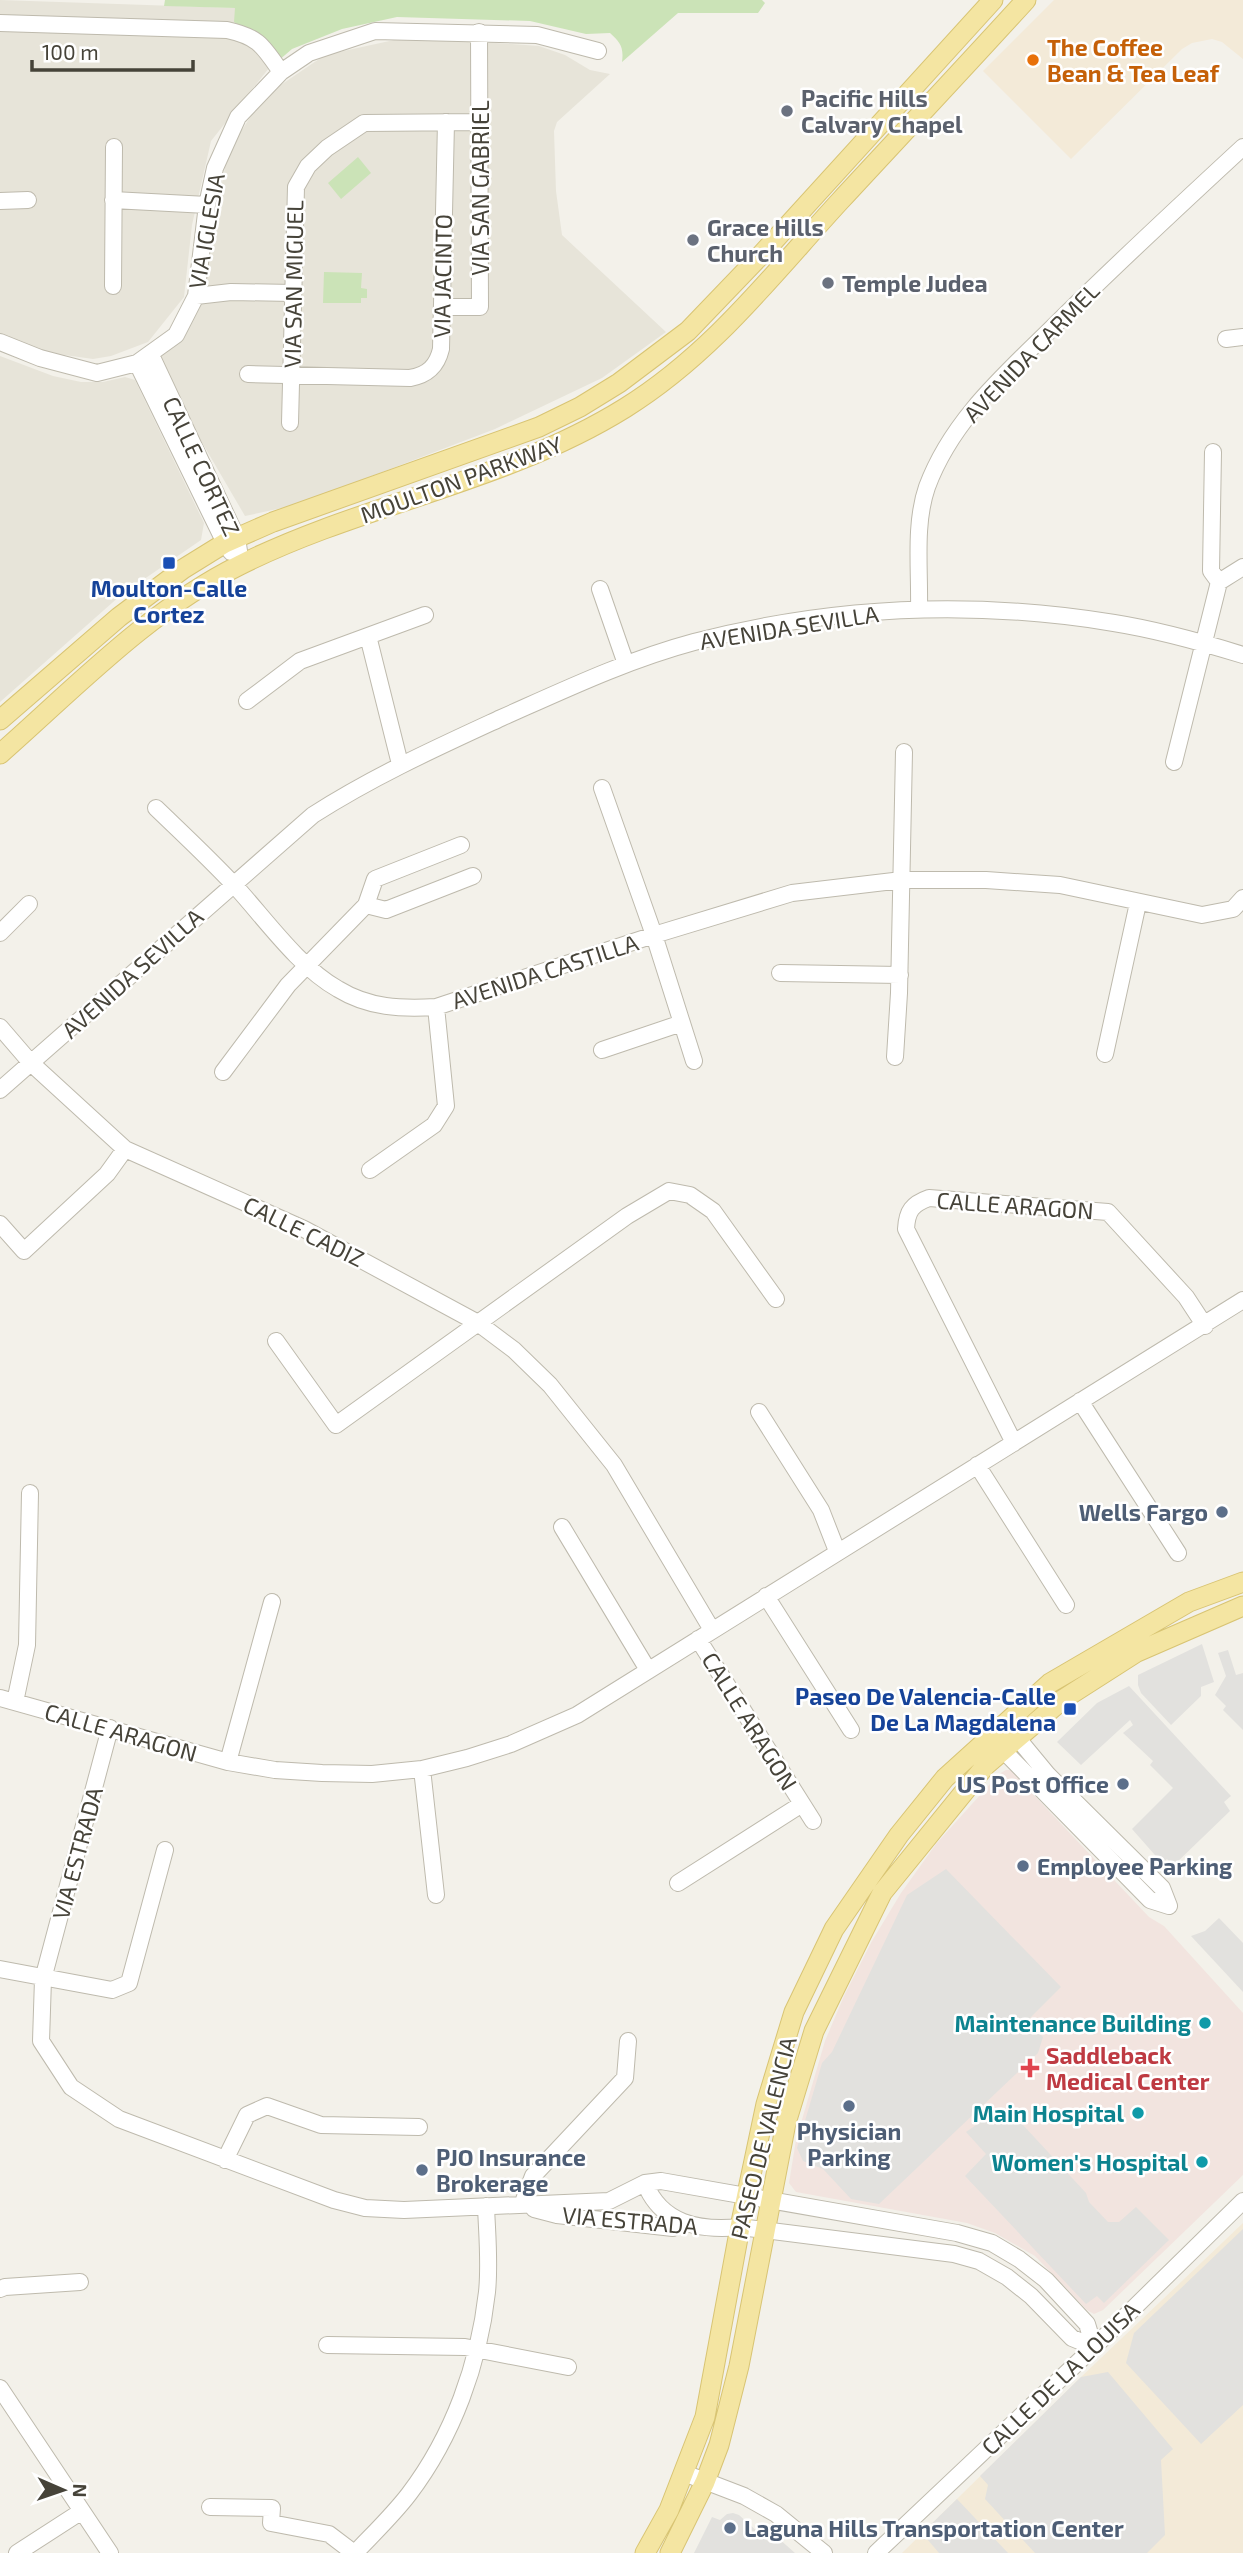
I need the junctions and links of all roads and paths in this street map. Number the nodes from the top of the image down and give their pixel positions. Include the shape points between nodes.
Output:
1 (993, 0) edge
2 (1026, 0) edge
3 (0, 23) edge
4 (480, 32) junction
5 (598, 51) dead end
6 (281, 72) junction
7 (480, 121) junction
8 (446, 122) junction
9 (114, 147) dead end
10 (1243, 147) edge
11 (820, 190) junction
12 (113, 200) junction
13 (0, 201) edge
14 (28, 201) dead end
15 (840, 202) junction
16 (207, 205) junction
17 (113, 286) dead end
18 (293, 293) junction
19 (195, 296) junction
20 (442, 307) junction
21 (1243, 337) edge
22 (1226, 339) dead end
23 (0, 342) edge
24 (144, 359) junction
25 (248, 374) dead end
26 (291, 376) junction
27 (290, 424) dead end
28 (1213, 452) dead end
29 (231, 541) junction
30 (241, 564) junction
31 (1243, 567) edge
32 (1219, 582) junction
33 (600, 589) dead end
34 (919, 609) junction
35 (425, 615) dead end
36 (369, 636) junction
37 (1204, 644) junction
38 (1243, 655) edge
39 (626, 664) junction
40 (247, 701) dead end
41 (0, 720) edge
42 (904, 752) dead end
43 (0, 754) edge
44 (1174, 762) dead end
45 (400, 764) junction
46 (602, 788) dead end
47 (156, 808) dead end
48 (461, 845) dead end
49 (473, 876) dead end
50 (902, 880) junction
51 (233, 884) junction
52 (1243, 898) edge
53 (1138, 903) junction
54 (29, 904) dead end
55 (366, 905) junction
56 (0, 933) edge
57 (654, 935) junction
58 (307, 966) junction
59 (780, 973) dead end
60 (900, 975) junction
61 (436, 1007) junction
62 (681, 1023) junction
63 (0, 1027) edge
64 (602, 1050) dead end
65 (1105, 1054) dead end
66 (895, 1057) dead end
67 (694, 1061) dead end
68 (31, 1063) junction
69 (223, 1072) dead end
70 (0, 1090) edge
71 (125, 1149) junction
72 (370, 1170) dead end
73 (0, 1224) edge
74 (776, 1299) dead end
75 (1243, 1300) edge
76 (478, 1323) junction
77 (1205, 1326) junction
78 (276, 1341) dead end
79 (1080, 1401) junction
80 (760, 1412) dead end
81 (1014, 1443) junction
82 (977, 1465) junction
83 (30, 1493) dead end
84 (562, 1527) dead end
85 (837, 1551) junction
86 (1178, 1553) dead end
87 (1243, 1582) edge
88 (766, 1596) junction
89 (272, 1602) dead end
90 (1066, 1605) dead end
91 (1243, 1606) edge
92 (705, 1634) junction
93 (648, 1670) junction
94 (7, 1700) edge
95 (110, 1728) junction
96 (851, 1730) dead end
97 (1005, 1737) junction
98 (228, 1762) junction
99 (422, 1769) junction
100 (802, 1804) junction
101 (813, 1821) dead end
102 (165, 1850) dead end
103 (678, 1883) dead end
104 (436, 1895) dead end
105 (0, 1969) edge
106 (43, 1979) junction
107 (628, 2041) dead end
108 (419, 2127) dead end
109 (225, 2160) junction
110 (645, 2183) junction
111 (745, 2197) junction
112 (1243, 2201) edge
113 (771, 2202) junction
114 (522, 2205) junction
115 (486, 2206) junction
116 (679, 2221) junction
117 (740, 2227) junction
118 (766, 2230) junction
119 (80, 2282) dead end
120 (0, 2289) edge
121 (327, 2345) dead end
122 (1094, 2347) junction
123 (477, 2348) junction
124 (568, 2367) dead end
125 (0, 2388) edge
126 (684, 2473) junction
127 (705, 2482) junction
128 (210, 2507) dead end
129 (82, 2511) junction
130 (17, 2553) edge
131 (110, 2553) edge
132 (355, 2553) edge
133 (645, 2553) edge
134 (670, 2553) edge
135 (824, 2553) edge
136 (876, 2553) edge

1 - 11 main road, MOULTON PARKWAY
2 - 15 main road, MOULTON PARKWAY
3 - 6 street via 227,30 249,35
4 - 5 street, VIA IGLESIA via 537,35
4 - 6 street, VIA IGLESIA via 375,31 309,53
4 - 7 street, VIA SAN GABRIEL
6 - 16 street, VIA IGLESIA via 238,117 215,168
7 - 8 street, VIA SAN MIGUEL
7 - 20 street, VIA SAN GABRIEL via 480,307
8 - 18 street, VIA SAN MIGUEL via 365,123 308,166 296,187
8 - 20 street, VIA JACINTO
9 - 12 street
10 - 34 street, AVENIDA CARMEL via 1071,308 976,403 957,429 926,490 920,528
11 - 15 main road
11 - 29 main road, MOULTON PARKWAY via 688,331 580,407 496,444 313,507
12 - 16 street
12 - 17 street
13 - 14 street
15 - 30 main road, MOULTON PARKWAY via 721,334 627,407 524,460 317,532
16 - 19 street, VIA IGLESIA
18 - 19 street
18 - 26 street, VIA SAN MIGUEL
19 - 24 street, VIA IGLESIA via 176,335
20 - 26 street, VIA JACINTO via 440,354 434,367 422,375
21 - 22 street
23 - 24 street, VIA IGLESIA via 97,373
24 - 29 street, CALLE CORTEZ
25 - 26 street, VIA JACINTO
26 - 27 street, VIA SAN MIGUEL
28 - 32 street via 1211,571
29 - 30 street, CALLE CORTEZ
29 - 41 main road, MOULTON PARKWAY via 136,604
30 - 43 main road, MOULTON PARKWAY via 151,622
31 - 32 street
32 - 37 street
33 - 39 street
34 - 37 street, AVENIDA SEVILLA via 1058,615
34 - 39 street, AVENIDA SEVILLA via 843,614 761,627
35 - 36 street
36 - 40 street via 300,661
36 - 45 street
37 - 38 street, AVENIDA SEVILLA
37 - 44 street
39 - 45 street, AVENIDA SEVILLA
42 - 50 street
45 - 51 street, AVENIDA SEVILLA via 313,815
46 - 57 street, AVENIDA CASTILLA
47 - 51 street
48 - 55 street via 376,878
49 - 55 street via 386,910
50 - 53 street, AVENIDA CASTILLA via 1060,885
50 - 57 street, AVENIDA CASTILLA via 792,893
50 - 60 street
51 - 58 street, AVENIDA CASTILLA
51 - 68 street, AVENIDA SEVILLA
52 - 53 street, AVENIDA CASTILLA via 1233,909 1202,915
53 - 65 street
54 - 56 street
55 - 58 street
57 - 61 street, AVENIDA CASTILLA
57 - 62 street, AVENIDA CASTILLA
58 - 61 street, AVENIDA CASTILLA via 338,990 374,1005
58 - 69 street
59 - 60 street
60 - 66 street
61 - 72 street, AVENIDA CASTILLA via 446,1106 434,1125
62 - 64 street
62 - 67 street, AVENIDA CASTILLA
63 - 68 street
68 - 70 street, AVENIDA SEVILLA
68 - 71 street, CALLE CADIZ
71 - 73 street via 107,1174 24,1251
71 - 76 street, CALLE CADIZ via 304,1229
74 - 76 street via 713,1211 691,1195 668,1191
75 - 77 street, CALLE ARAGON
76 - 78 street via 336,1425
76 - 92 street, CALLE CADIZ via 514,1350 585,1425 614,1465
77 - 79 street, CALLE ARAGON
77 - 81 street, CALLE ARAGON via 1186,1297 1108,1212 929,1198 916,1202 907,1214 906,1228
79 - 81 street, CALLE ARAGON
79 - 86 street
80 - 85 street via 821,1510
81 - 82 street, CALLE ARAGON
82 - 85 street, CALLE ARAGON
82 - 90 street
83 - 94 street, CALLE ARAGON via 27,1645
84 - 93 street
85 - 88 street, CALLE ARAGON
87 - 97 main road, PASEO DE VALENCIA via 1189,1602 1050,1683
88 - 92 street, CALLE ARAGON
88 - 96 street
89 - 98 street, CALLE ARAGON
91 - 97 main road, PASEO DE VALENCIA via 1138,1652
92 - 93 street, CALLE ARAGON
92 - 100 street, CALLE ARAGON
93 - 99 street, CALLE ARAGON via 577,1715 511,1744
94 - 95 street, CALLE ARAGON
95 - 98 street, CALLE ARAGON
95 - 106 street, VIA ESTRADA
97 - 97 street via 1150,1900 1169,1906 1162,1888
97 - 111 main road, PASEO DE VALENCIA via 945,1778 834,1929 781,2052
97 - 113 main road, PASEO DE VALENCIA via 882,1893 814,2031 786,2123
98 - 99 street, CALLE ARAGON via 322,1773
99 - 104 street
100 - 101 street, CALLE ARAGON
100 - 103 street, CALLE ARAGON
102 - 106 street via 129,1983 112,1990
105 - 106 street
106 - 109 street, VIA ESTRADA via 41,2041 71,2087 119,2119
107 - 114 street via 625,2078 533,2176
108 - 109 street via 321,2125 267,2106 247,2115
109 - 115 street, VIA ESTRADA via 365,2208
110 - 111 street, VIA ESTRADA via 660,2181
110 - 114 street, VIA ESTRADA via 608,2201
110 - 116 street via 656,2205
111 - 113 street, VIA ESTRADA
111 - 117 main road, PASEO DE VALENCIA
112 - 122 street, CALLE DE LA LOUISA
113 - 118 main road, PASEO DE VALENCIA
113 - 122 street, VIA ESTRADA via 930,2227 992,2244 1046,2280 1087,2324
114 - 115 street, VIA ESTRADA
114 - 116 street, VIA ESTRADA via 557,2215 661,2227 673,2228
115 - 123 street via 487,2289
116 - 117 street, VIA ESTRADA via 720,2229
117 - 118 street, VIA ESTRADA
117 - 126 main road, PASEO DE VALENCIA via 709,2401
118 - 122 street, VIA ESTRADA via 979,2260 1031,2296 1072,2339
118 - 127 main road, PASEO DE VALENCIA via 739,2367
119 - 120 street
121 - 123 street
122 - 136 street, CALLE DE LA LOUISA
123 - 124 street
123 - 132 street via 455,2414 434,2454 409,2494
125 - 129 street
126 - 127 street
126 - 133 main road, PASEO DE VALENCIA
127 - 134 main road, PASEO DE VALENCIA
127 - 135 street via 776,2514
128 - 132 street via 272,2508 271,2523 329,2534
129 - 130 street
129 - 131 street

